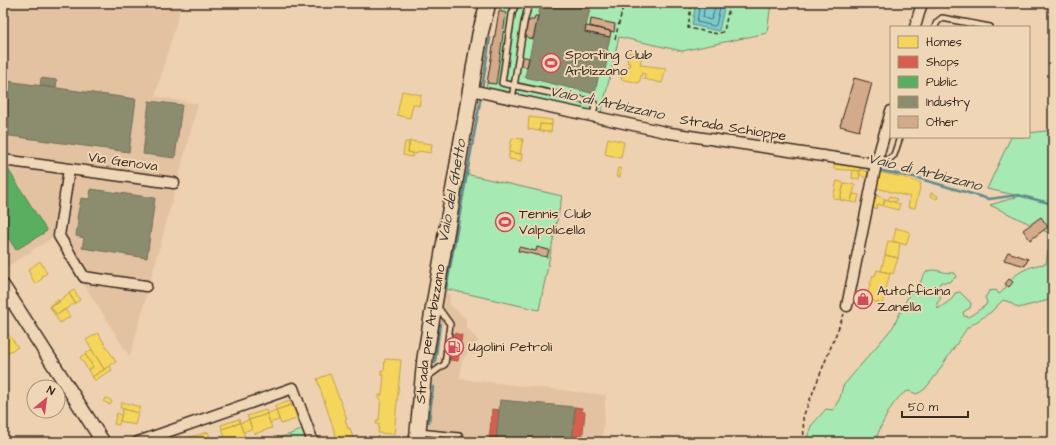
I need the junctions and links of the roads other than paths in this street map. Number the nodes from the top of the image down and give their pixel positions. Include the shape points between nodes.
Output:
1 (516, 3) edge
2 (529, 3) edge
3 (922, 3) edge
4 (486, 9) edge
5 (915, 26) edge
6 (935, 26) edge
7 (986, 26) edge
8 (471, 90) junction
9 (513, 93) junction
10 (890, 114) edge
11 (593, 116) junction
12 (900, 138) edge
13 (3, 160) edge
14 (876, 161) junction
15 (69, 169) junction
16 (174, 183) dead end
17 (3, 286) edge
18 (146, 286) dead end
19 (435, 302) junction
20 (847, 306) road end
21 (423, 380) junction
22 (459, 436) dead end
23 (417, 437) edge
24 (103, 442) edge
25 (138, 442) edge
26 (312, 442) edge

1 - 9 lane via 512,14 502,83
2 - 9 lane
3 - 5 street
4 - 8 main road, Strada per Arbizzano
6 - 7 lane via 942,18
8 - 9 street, Strada Schioppe
8 - 19 main road, Strada per Arbizzano
9 - 11 street, Strada Schioppe
9 - 11 lane via 593,102
10 - 14 street
11 - 14 street, Strada Schioppe via 670,133
12 - 14 lane via 894,155 888,160
13 - 15 street, Via Genova
14 - 20 street
15 - 16 street, Via Genova
15 - 18 street, Via Genova via 59,236 84,277
17 - 24 street
19 - 21 main road, Strada per Arbizzano
19 - 21 lane via 450,324 445,364
21 - 23 main road, Strada per Arbizzano
22 - 23 lane
25 - 26 street via 293,388

